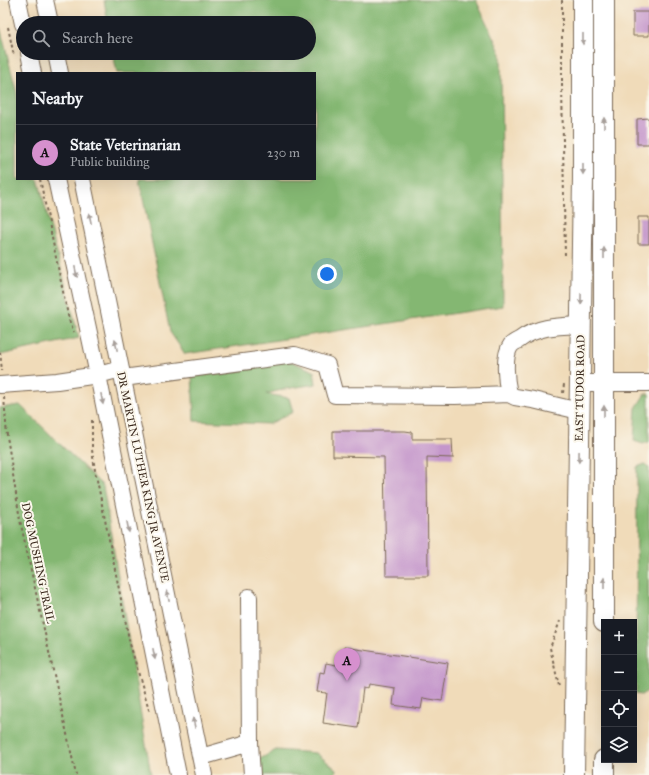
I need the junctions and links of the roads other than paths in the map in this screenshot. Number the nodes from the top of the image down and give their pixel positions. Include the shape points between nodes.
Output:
1 (18, 0) edge
2 (45, 0) edge
3 (583, 0) edge
4 (604, 0) edge
5 (48, 16) edge
6 (15, 24) edge
7 (25, 60) edge
8 (57, 60) edge
9 (32, 72) edge
10 (60, 72) edge
11 (56, 180) edge
12 (82, 180) edge
13 (581, 325) junction
14 (122, 374) junction
15 (98, 375) junction
16 (572, 382) junction
17 (604, 383) junction
18 (649, 383) edge
19 (2, 385) edge
20 (509, 394) junction
21 (571, 409) junction
22 (249, 597) dead end
23 (604, 619) edge
24 (250, 743) junction
25 (200, 755) junction
26 (174, 757) junction
27 (604, 763) edge
28 (178, 775) edge
29 (204, 775) edge
30 (252, 775) edge
31 (574, 775) edge
32 (604, 775) edge

1 - 6 street
2 - 5 street
3 -> 13 main road, EAST TUDOR ROAD
17 -> 4 main road
7 - 9 street
8 - 10 street
11 -> 15 street
14 -> 12 street, DR MARTIN LUTHER KING JR AVENUE
13 - 16 main road, EAST TUDOR ROAD
13 - 20 street via 549,327 528,333 511,346 505,376
14 - 15 street
14 - 20 street via 295,355 327,365 335,395
25 -> 14 street, DR MARTIN LUTHER KING JR AVENUE
15 - 19 street
15 -> 26 street
16 - 17 street
16 - 21 main road, EAST TUDOR ROAD
17 - 18 street
23 -> 17 main road
20 - 21 street
21 -> 31 main road, EAST TUDOR ROAD
22 - 24 street
24 - 25 street
24 - 30 street
25 - 26 street
25 - 29 street, DR MARTIN LUTHER KING JR AVENUE
26 - 28 street
27 - 32 main road

